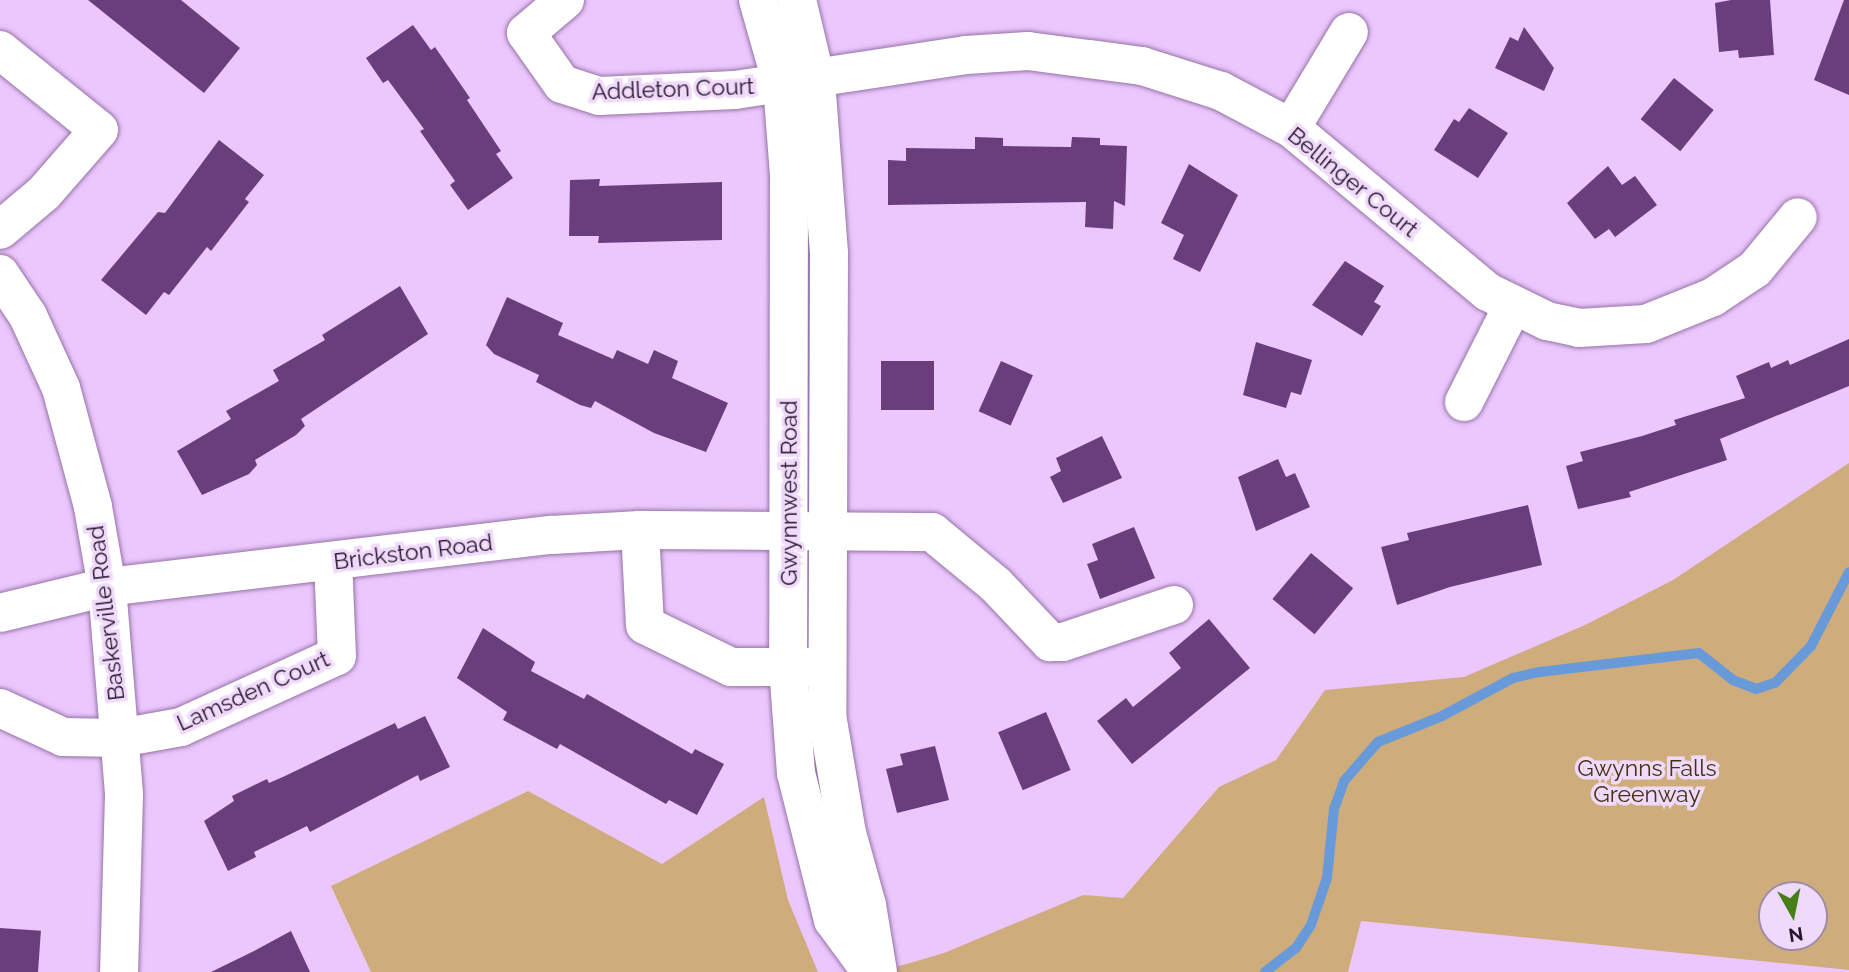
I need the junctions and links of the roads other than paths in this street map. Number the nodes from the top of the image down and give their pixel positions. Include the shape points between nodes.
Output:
1 (565, 0) edge
2 (758, 0) edge
3 (797, 0) edge
4 (1349, 32) dead end
5 (0, 50) edge
6 (799, 82) junction
7 (1291, 128) junction
8 (1798, 217) dead end
9 (0, 230) edge
10 (0, 274) edge
11 (1513, 305) junction
12 (1464, 402) dead end
13 (640, 530) junction
14 (788, 532) junction
15 (830, 532) junction
16 (333, 562) junction
17 (107, 587) junction
18 (1174, 605) dead end
19 (0, 613) edge
20 (788, 667) junction
21 (826, 667) junction
22 (0, 708) edge
23 (120, 738) junction
24 (119, 972) edge
25 (871, 972) edge
26 (878, 972) edge

1 - 6 street, Addleton Court via 526,33 562,84 579,92 613,95
2 - 6 street, Gwynnwest Road
3 - 6 street, Gwynnwest Road
4 - 7 street
5 - 9 street via 99,131 44,193
6 - 7 street, Bellinger Court via 967,55 1028,51 1085,55 1142,66 1221,90
6 - 14 street, Gwynnwest Road
6 - 15 street, Gwynnwest Road via 829,254
7 - 11 street, Bellinger Court via 1459,270
8 - 11 street, Bellinger Court via 1755,269 1713,297 1646,324 1579,328 1547,321
10 - 17 street, Baskerville Road via 28,316 61,388 93,508
11 - 12 street
13 - 14 street, Brickston Road
13 - 16 street, Brickston Road via 552,535
13 - 20 street via 645,625 731,667
14 - 15 street, Brickston Road
14 - 20 street, Gwynnwest Road
15 - 18 street, Brickston Road via 932,532 996,585 1050,642 1063,642
15 - 21 street, Gwynnwest Road
16 - 17 street, Brickston Road
16 - 23 street, Lamsden Court via 337,656 181,727
17 - 19 street, Brickston Road
17 - 23 street, Baskerville Road
20 - 21 street
20 - 25 street, Gwynnwest Road via 796,773 812,844 833,920
21 - 26 street, Gwynnwest Road via 827,715 846,833 867,905
22 - 23 street via 63,737
23 - 24 street, Baskerville Road via 124,795

